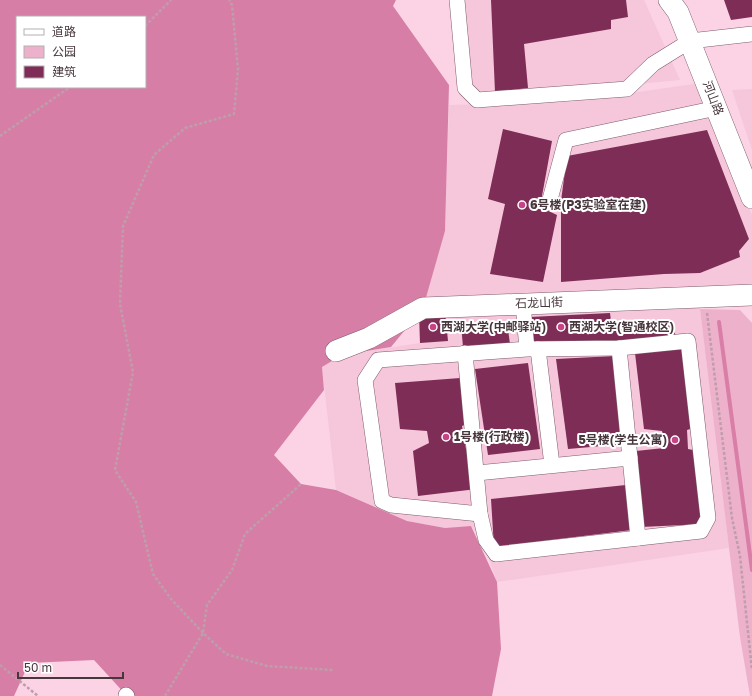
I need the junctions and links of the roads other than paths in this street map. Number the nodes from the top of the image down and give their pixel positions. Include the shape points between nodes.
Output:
1 (457, 0) edge
2 (669, 0) edge
3 (752, 34) edge
4 (690, 41) junction
5 (717, 108) junction
6 (748, 174) edge
7 (752, 198) edge
8 (549, 203) dead end
9 (752, 295) edge
10 (523, 304) junction
11 (620, 348) junction
12 (533, 349) junction
13 (336, 351) dead end
14 (465, 353) junction
15 (630, 458) junction
16 (552, 465) junction
17 (477, 472) junction
18 (480, 514) junction
19 (638, 538) junction

1 - 4 street via 465,88 477,100 627,89 653,64
2 - 4 street, 河山路 via 678,12
3 - 4 street
4 - 5 street, 河山路
5 - 6 street, 河山路
5 - 8 street via 566,140
6 - 7 street, 河山路
9 - 10 street, 石龙山街
10 - 12 street
10 - 13 street, 石龙山街 via 423,308 369,338
11 - 12 street
11 - 15 street
11 - 19 street via 688,341 708,518 701,531
12 - 14 street
12 - 16 street
14 - 17 street
14 - 18 street via 378,360 364,380 382,501 391,505
15 - 16 street
15 - 19 street
16 - 17 street
17 - 18 street
18 - 19 street via 486,540 496,554

